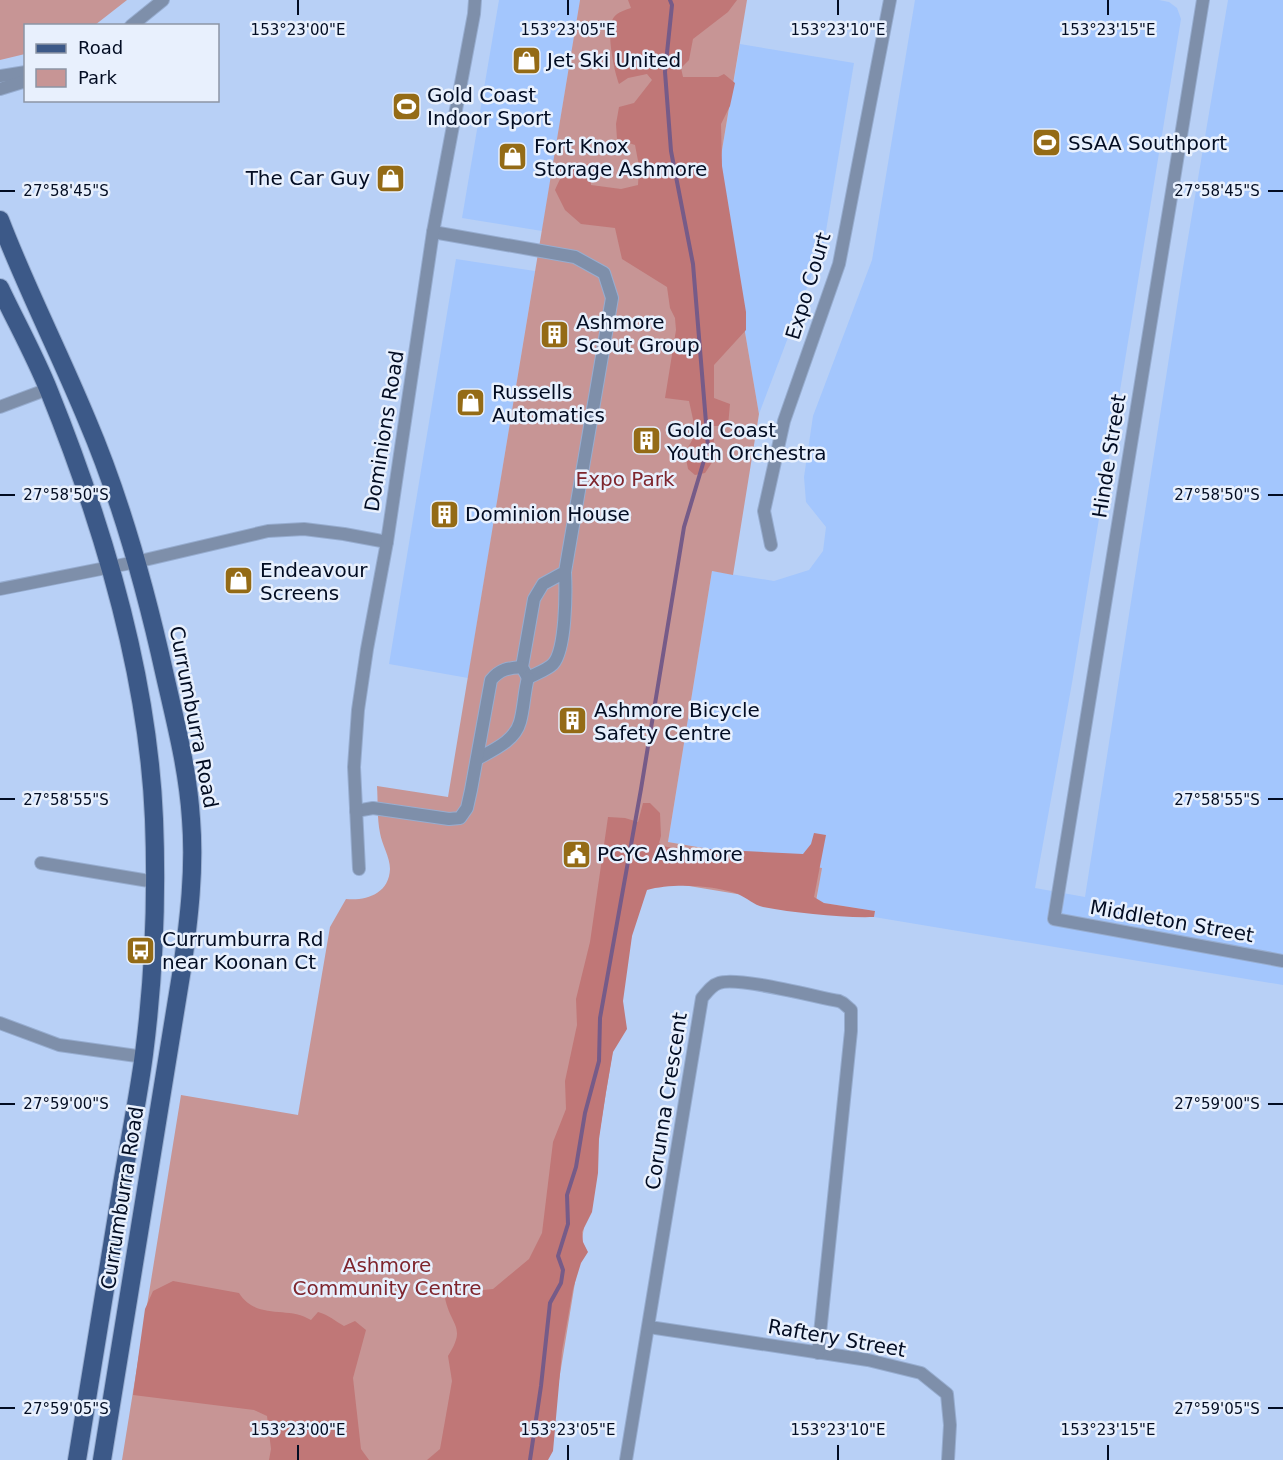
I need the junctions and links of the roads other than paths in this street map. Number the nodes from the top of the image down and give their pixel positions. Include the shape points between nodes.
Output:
1 (163, 0) edge
2 (475, 0) edge
3 (890, 0) edge
4 (1203, 0) edge
5 (133, 24) edge
6 (24, 72) edge
7 (0, 76) edge
8 (24, 82) edge
9 (0, 89) edge
10 (0, 220) edge
11 (434, 232) junction
12 (0, 288) edge
13 (48, 389) junction
14 (0, 407) edge
15 (387, 542) junction
16 (771, 545) dead end
17 (136, 562) junction
18 (109, 567) junction
19 (566, 572) junction
20 (0, 590) edge
21 (522, 667) junction
22 (528, 678) junction
23 (477, 759) junction
24 (356, 810) junction
25 (41, 863) dead end
26 (359, 869) dead end
27 (155, 882) junction
28 (1054, 920) joint
29 (1283, 961) edge
30 (182, 969) junction
31 (0, 1023) edge
32 (144, 1057) junction
33 (648, 1327) junction
34 (818, 1353) junction
35 (77, 1460) edge
36 (102, 1460) edge
37 (626, 1460) edge
38 (948, 1460) edge

1 - 5 street
2 - 11 street, Dominions Road
3 - 16 street, Expo Court via 839,264 784,421 764,511
4 - 28 street, Hinde Street
6 - 7 street
8 - 9 street
10 - 17 main road, Currumburra Road via 92,432
11 - 15 street, Dominions Road
11 - 19 street via 575,257 604,273 612,298
12 - 13 main road, Currumburra Road
13 - 14 street
13 - 18 main road, Currumburra Road
15 - 17 street via 323,531 277,531
15 - 24 street, Dominions Road via 358,710
17 - 18 street
17 - 30 main road, Currumburra Road via 178,731 191,818 191,895
18 - 20 street
18 - 27 main road, Currumburra Road via 137,681 147,746
19 - 21 street via 543,584 534,599
19 - 22 street via 566,611 557,656 552,665
21 - 22 street
21 - 23 street via 507,668 491,680
22 - 23 street via 514,735
23 - 24 street via 467,808 460,818 373,808
24 - 26 street, Dominions Road
25 - 27 street
27 - 32 main road, Currumburra Road
28 - 29 street, Middleton Street
30 - 32 main road via 156,1049
30 - 36 main road, Currumburra Road
31 - 32 street via 59,1045
32 - 35 main road, Currumburra Road
33 - 34 street, Raftery Street
33 - 34 street, Corunna Crescent via 702,998 719,982 738,981 843,1002 851,1010
33 - 37 street, Corunna Crescent
34 - 38 street, Raftery Street via 921,1373 947,1394

